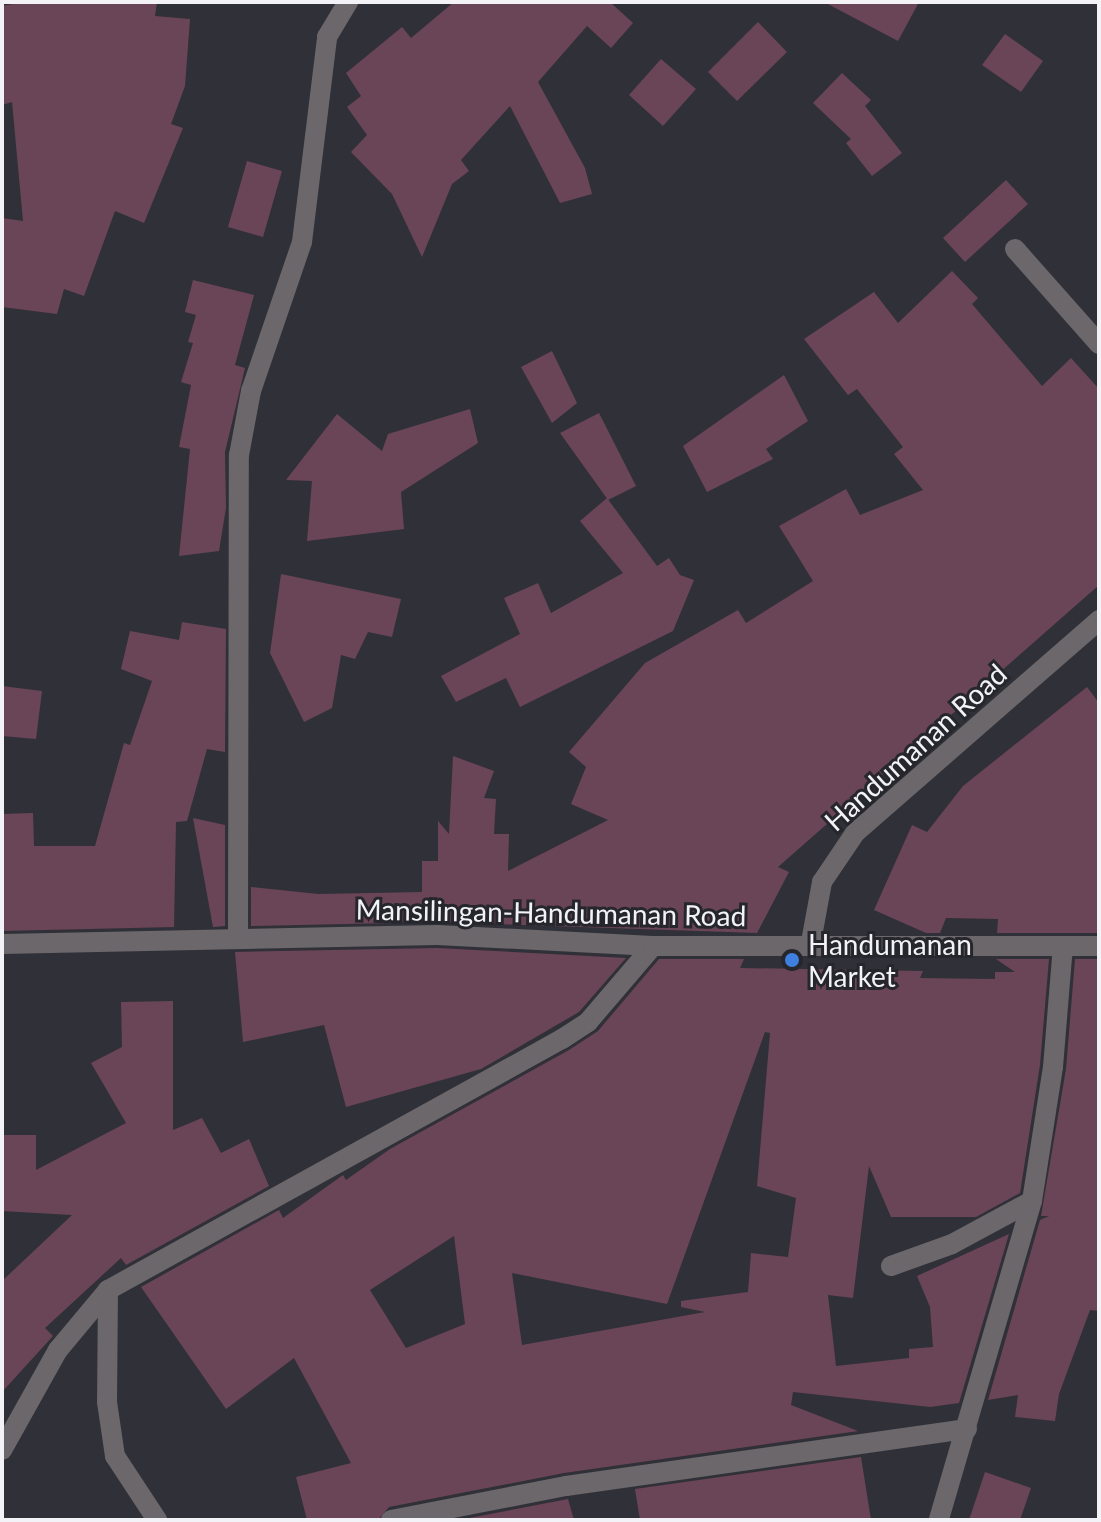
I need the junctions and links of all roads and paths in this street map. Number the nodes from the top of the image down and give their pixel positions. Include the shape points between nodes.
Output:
1 (348, 2) edge
2 (1015, 249) dead end
3 (1099, 344) edge
4 (1099, 620) edge
5 (238, 938) junction
6 (811, 942) junction
7 (2, 944) edge
8 (653, 946) junction
9 (1063, 946) junction
10 (1099, 946) edge
11 (1032, 1201) junction
12 (891, 1266) dead end
13 (108, 1290) junction
14 (967, 1429) junction
15 (2, 1450) edge
16 (939, 1519) edge
17 (157, 1520) edge
18 (391, 1520) edge

1 - 5 street via 327,37 302,242 251,391 239,455
2 - 3 street
4 - 6 street, Handumanan Road via 855,833 822,882
5 - 7 street, Mansilingan-Handumanan Road
5 - 8 street, Mansilingan-Handumanan Road via 437,935
6 - 8 street, Mansilingan-Handumanan Road
6 - 9 street, Mansilingan-Handumanan Road
8 - 13 street via 588,1022 562,1039
9 - 10 street, Mansilingan-Handumanan Road
9 - 11 street via 1053,1067
11 - 12 street via 952,1244
11 - 14 street
13 - 15 street via 58,1350
13 - 17 street via 107,1402 115,1456
14 - 16 street
14 - 18 street via 566,1486

